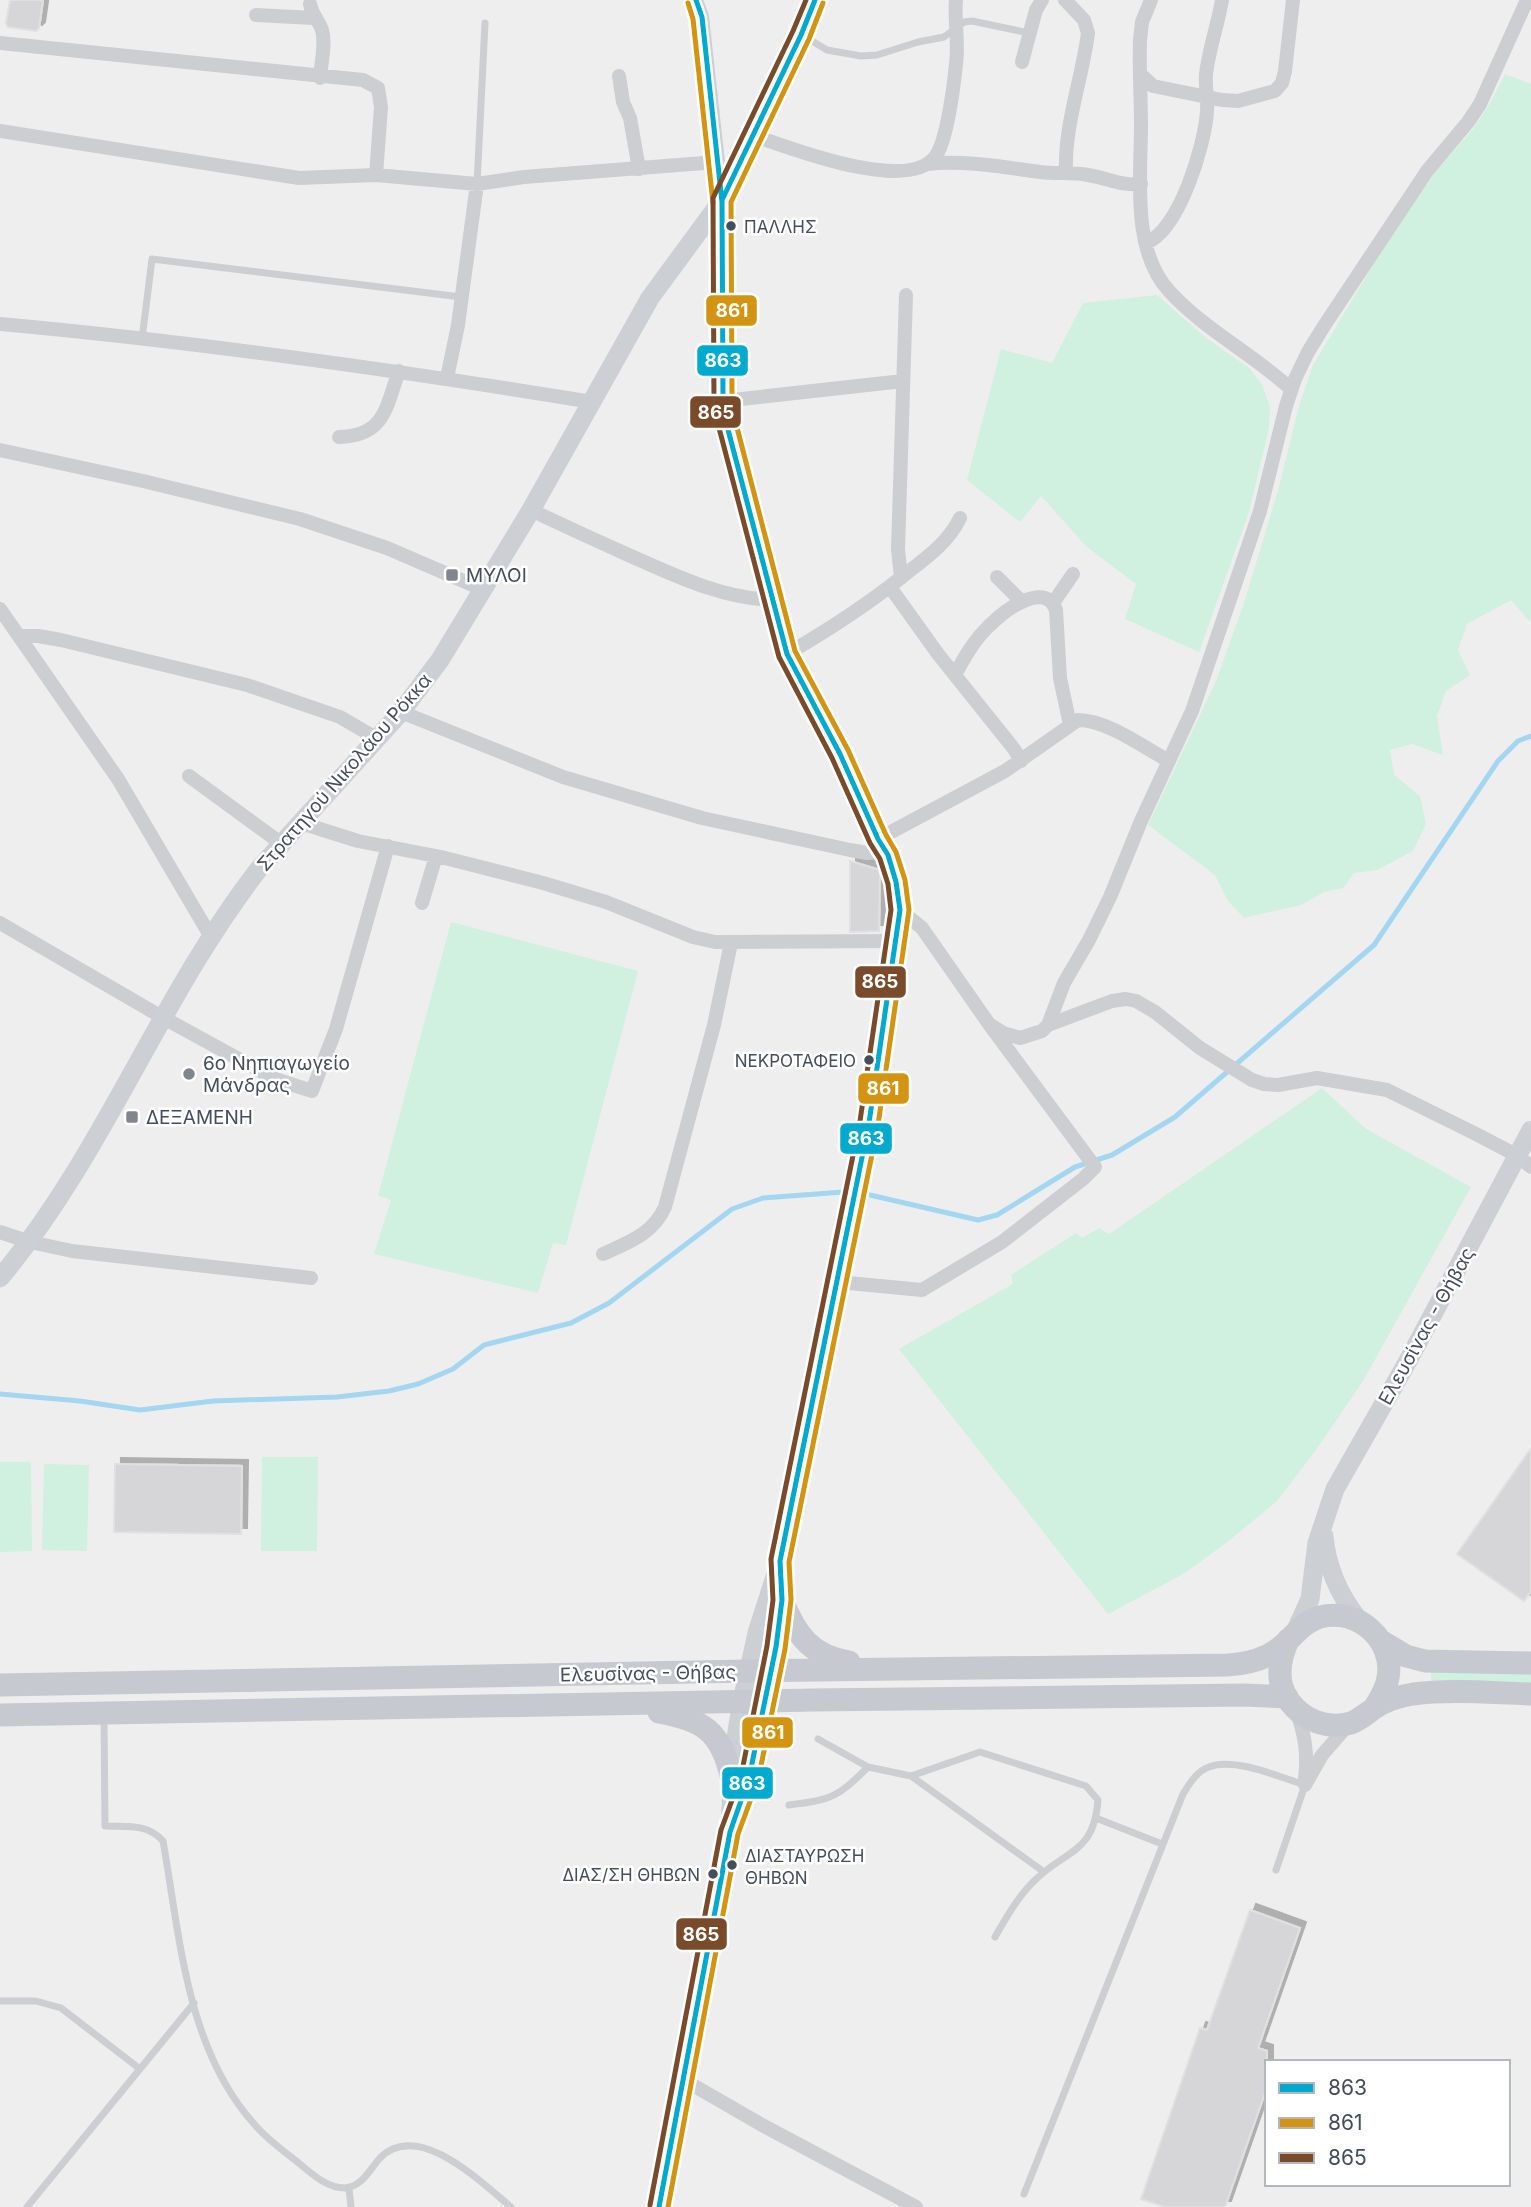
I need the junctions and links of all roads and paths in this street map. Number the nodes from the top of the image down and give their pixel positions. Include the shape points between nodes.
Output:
1 (696, 0) edge
2 (815, 0) edge
3 (956, 0) edge
4 (1042, 0) edge
5 (1065, 0) edge
6 (1150, 0) edge
7 (1222, 0) edge
8 (1293, 0) edge
9 (1527, 0) edge
10 (256, 15) dead end
11 (485, 23) dead end
12 (956, 28) junction
13 (1029, 33) junction
14 (801, 35) junction
15 (0, 43) edge
16 (1022, 62) dead end
17 (1140, 74) junction
18 (619, 76) dead end
19 (320, 78) junction
20 (1207, 97) junction
21 (0, 131) edge
22 (752, 135) junction
23 (717, 162) junction
24 (927, 164) junction
25 (639, 169) junction
26 (1066, 173) junction
27 (376, 175) junction
28 (477, 184) junction
29 (1141, 184) junction
30 (722, 200) junction
31 (1146, 243) junction
32 (906, 295) dead end
33 (462, 297) junction
34 (0, 324) edge
35 (142, 340) junction
36 (400, 371) junction
37 (447, 378) junction
38 (904, 381) junction
39 (1291, 389) junction
40 (723, 401) junction
41 (592, 402) junction
42 (339, 437) dead end
43 (0, 450) edge
44 (531, 510) junction
45 (960, 518) dead end
46 (1073, 574) dead end
47 (997, 577) dead end
48 (895, 583) junction
49 (482, 589) junction
50 (774, 600) junction
51 (1022, 602) junction
52 (1053, 603) junction
53 (0, 609) edge
54 (21, 636) junction
55 (787, 654) junction
56 (955, 676) junction
57 (401, 712) junction
58 (1070, 724) junction
59 (376, 738) junction
60 (1021, 761) junction
61 (1169, 761) junction
62 (189, 776) dead end
63 (302, 823) junction
64 (282, 844) junction
65 (883, 845) junction
66 (388, 846) junction
67 (436, 856) junction
68 (422, 903) dead end
69 (900, 910) junction
70 (0, 923) edge
71 (211, 937) junction
72 (896, 941) junction
73 (732, 943) junction
74 (162, 1017) junction
75 (989, 1024) junction
76 (1048, 1025) junction
77 (1531, 1130) edge
78 (1524, 1162) edge
79 (0, 1232) edge
80 (30, 1242) junction
81 (603, 1254) dead end
82 (0, 1278) edge
83 (311, 1278) dead end
84 (838, 1283) junction
85 (1322, 1522) junction
86 (780, 1561) junction
87 (782, 1600) junction
88 (1359, 1620) junction
89 (1292, 1635) junction
90 (1381, 1641) junction
91 (1531, 1663) edge
92 (894, 1669) junction
93 (771, 1670) junction
94 (748, 1671) junction
95 (0, 1685) edge
96 (1531, 1694) edge
97 (753, 1701) junction
98 (614, 1703) junction
99 (1291, 1703) junction
100 (1375, 1707) junction
101 (104, 1713) junction
102 (0, 1715) edge
103 (1350, 1723) junction
104 (818, 1739) dead end
105 (869, 1767) junction
106 (731, 1776) junction
107 (911, 1776) junction
108 (1305, 1785) junction
109 (789, 1805) dead end
110 (1096, 1818) junction
111 (730, 1832) junction
112 (1162, 1844) junction
113 (1276, 1870) dead end
114 (1044, 1872) junction
115 (995, 1937) dead end
116 (0, 2001) edge
117 (194, 2003) junction
118 (140, 2069) junction
119 (684, 2080) junction
120 (349, 2188) junction
121 (1024, 2194) dead end
122 (27, 2207) edge
123 (351, 2207) edge
124 (511, 2207) edge
125 (659, 2207) edge
126 (916, 2207) edge

1 - 23 street via 702,17
2 - 14 main road, Στρατηγού Νικολάου Ρόκκα
3 - 12 street
4 - 13 street
5 - 26 street via 1084,20 1088,33 1065,153
6 - 17 street via 1142,22
7 - 20 street via 1206,74
8 - 20 street via 1285,71 1275,91 1238,101
9 - 39 street via 1480,104 1427,171 1324,326
10 - 19 street via 312,11 324,34
11 - 28 lane
12 - 13 lane via 979,21
12 - 14 lane via 944,37 861,56 827,50
12 - 24 street via 957,61 949,110 936,156
13 - 16 street
14 - 22 main road, Στρατηγού Νικολάου Ρόκκα
15 - 19 street
17 - 20 street via 1153,86
17 - 29 street
18 - 25 street
19 - 27 street via 363,80 378,88
20 - 31 street via 1202,140 1180,207 1166,229
21 - 27 street via 299,178
22 - 24 street via 859,167 886,170
22 - 30 main road, Στρατηγού Νικολάου Ρόκκα
23 - 25 street
23 - 30 street
24 - 26 street via 971,163
25 - 28 street
26 - 29 street via 1126,186
27 - 28 street
28 - 33 street
29 - 31 street
30 - 40 main road
30 - 41 main road, Στρατηγού Νικολάου Ρόκκα via 650,298
31 - 39 street via 1167,289 1191,313
32 - 38 street
33 - 35 lane via 152,259
33 - 37 street
34 - 35 street
35 - 36 street
36 - 37 street
36 - 42 street via 376,425 352,437
37 - 41 street
38 - 40 street
38 - 48 street
39 - 61 street via 1260,511 1192,711
40 - 50 main road
41 - 44 main road, Στρατηγού Νικολάου Ρόκκα
43 - 49 street via 300,519 387,548
44 - 49 main road, Στρατηγού Νικολάου Ρόκκα
44 - 50 street via 668,573 751,600
45 - 48 street via 936,550
46 - 52 street
47 - 51 street
48 - 55 street
48 - 56 street
49 - 57 main road, Στρατηγού Νικολάου Ρόκκα via 440,660
50 - 55 main road
51 - 52 street via 1034,596
51 - 56 street via 989,626
52 - 58 street via 1060,678
53 - 54 street
54 - 59 street via 61,640 247,685 340,717
54 - 71 street via 118,779
55 - 65 main road
56 - 60 street
57 - 59 main road, Στρατηγού Νικολάου Ρόκκα
57 - 65 street via 563,777 702,818 867,853
58 - 60 street
58 - 61 street via 1090,720
59 - 63 main road, Στρατηγού Νικολάου Ρόκκα
60 - 65 street
61 - 76 street
62 - 64 street
63 - 64 main road, Στρατηγού Νικολάου Ρόκκα
63 - 66 street
64 - 71 main road, Στρατηγού Νικολάου Ρόκκα
65 - 69 main road via 895,875
66 - 67 street
66 - 74 street via 336,1029 312,1091 275,1079
67 - 68 street
67 - 73 street via 606,902 694,937
69 - 72 main road
69 - 75 street via 922,928
70 - 74 street
71 - 74 main road, Στρατηγού Νικολάου Ρόκκα
72 - 73 street
72 - 84 main road via 869,1123
73 - 81 street via 665,1207 649,1230
74 - 80 main road, Στρατηγού Νικολάου Ρόκκα via 114,1106
75 - 76 street via 1020,1038
75 - 84 street via 1096,1167 1002,1242 922,1290
76 - 78 street via 1112,1001 1136,1001 1252,1080 1278,1085 1317,1078 1387,1090
77 - 78 main road, Ελευσίνας - Θήβας
78 - 85 main road, Ελευσίνας - Θήβας via 1344,1472
79 - 80 street
80 - 82 main road, Στρατηγού Νικολάου Ρόκκα
80 - 83 street via 72,1251
84 - 86 main road
85 - 88 main road via 1334,1581
85 - 89 main road, Ελευσίνας - Θήβας via 1310,1599
86 - 87 main road
86 - 94 main road
87 - 92 main road via 804,1641 822,1654
87 - 93 main road
88 - 89 main road, Ελευσίνας - Θήβας via 1320,1617
88 - 90 main road
89 - 92 main road, Ελευσίνας - Θήβας via 1260,1660 1236,1664
89 - 99 main road via 1279,1668
90 - 91 main road via 1425,1661
90 - 100 main road via 1389,1675
92 - 93 main road, Ελευσίνας - Θήβας
93 - 94 main road, Ελευσίνας - Θήβας
93 - 97 main road
94 - 95 main road, Ελευσίνας - Θήβας
94 - 97 main road
96 - 100 main road via 1424,1693
97 - 98 main road, Ελευσίνας - Θήβας
97 - 99 main road, Ελευσίνας - Θήβας via 1245,1695
97 - 106 main road
97 - 111 main road via 745,1792
98 - 101 main road, Ελευσίνας - Θήβας
98 - 106 main road via 703,1725 720,1743
99 - 103 main road, Ελευσίνας - Θήβας via 1321,1724
99 - 108 street via 1304,1731
100 - 103 main road
101 - 102 main road, Ελευσίνας - Θήβας
101 - 117 lane via 104,1826 143,1827 163,1841
103 - 108 street
104 - 105 lane
105 - 107 lane
105 - 109 lane via 842,1793
106 - 111 main road
107 - 110 lane via 981,1752 1086,1786 1098,1800
107 - 114 lane
108 - 112 lane via 1239,1765 1207,1767 1183,1794
108 - 113 lane
110 - 112 lane
110 - 114 lane via 1077,1850
111 - 119 main road
112 - 121 lane
114 - 115 lane via 1013,1907
116 - 118 lane via 36,2001 61,2008
117 - 118 lane
117 - 120 lane via 219,2071 254,2124 321,2181
118 - 122 lane
119 - 125 main road
119 - 126 street
120 - 123 lane
120 - 124 lane via 390,2149 416,2146 454,2161

